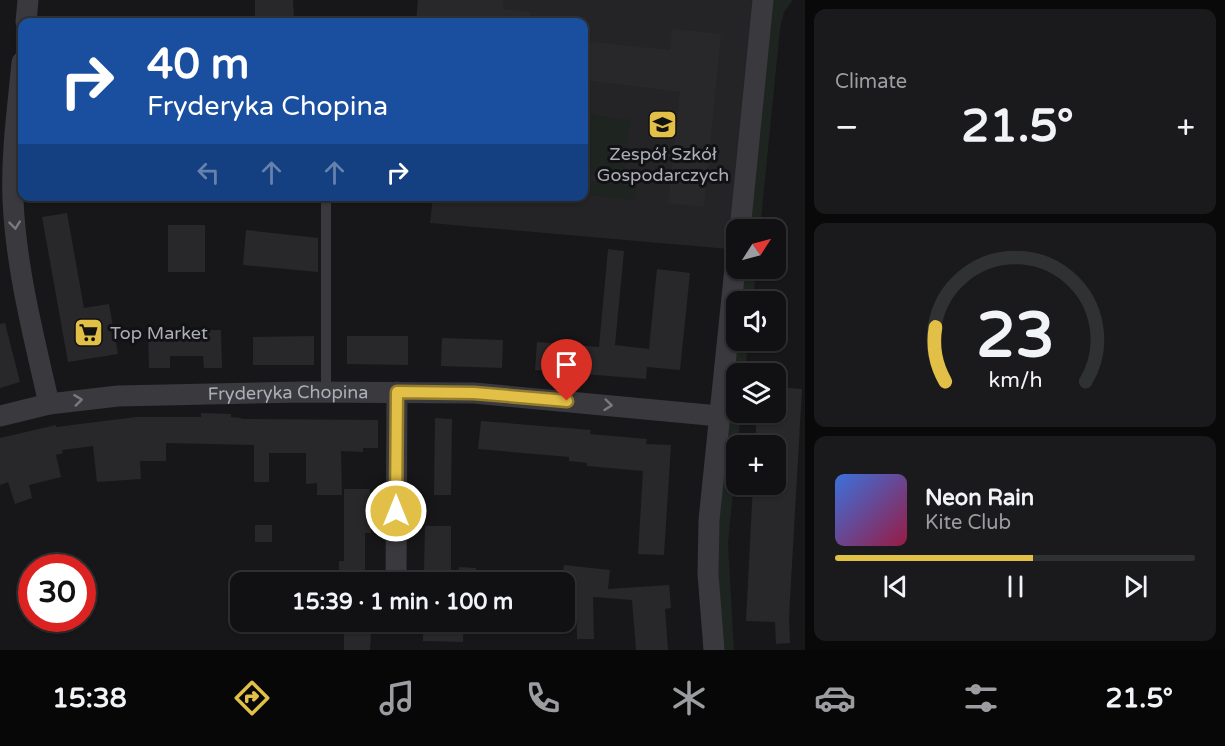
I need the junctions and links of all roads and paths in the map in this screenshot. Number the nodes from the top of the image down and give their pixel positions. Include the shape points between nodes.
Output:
1 (28, 0) edge
2 (763, 0) edge
3 (26, 18) edge
4 (18, 108) edge
5 (326, 201) edge
6 (741, 219) edge
7 (734, 279) edge
8 (326, 392) junction
9 (397, 392) junction
10 (49, 404) junction
11 (0, 416) edge
12 (719, 416) junction
13 (396, 572) edge
14 (714, 650) edge

1 - 3 street
2 - 6 street
4 -> 10 street via 15,222
5 - 8 lane
7 - 12 street
8 - 9 street, Fryderyka Chopina
10 -> 8 street, Fryderyka Chopina via 118,396
9 -> 12 street, Fryderyka Chopina via 474,393
9 - 13 street
10 - 11 street, Fryderyka Chopina
12 - 14 street via 708,559

